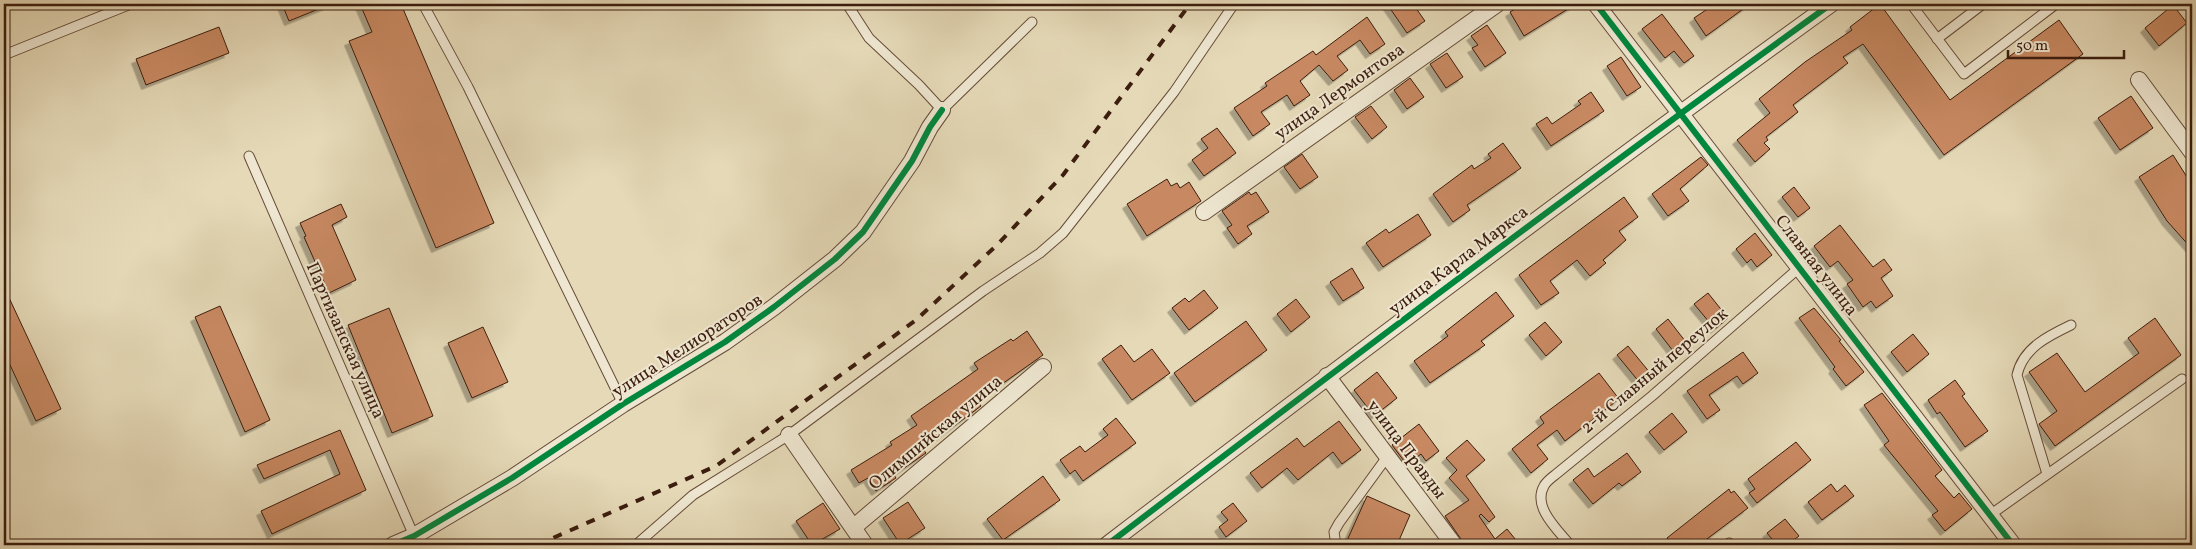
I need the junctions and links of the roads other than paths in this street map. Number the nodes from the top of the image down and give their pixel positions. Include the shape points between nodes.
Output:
1 (131, 4) edge
2 (423, 4) edge
3 (847, 4) edge
4 (1234, 4) edge
5 (1497, 4) edge
6 (1596, 4) edge
7 (1831, 4) edge
8 (1911, 4) edge
9 (1983, 4) edge
10 (2056, 4) edge
11 (1032, 22) dead end
12 (1937, 39) junction
13 (4, 55) edge
14 (2139, 80) dead end
15 (942, 110) junction
16 (1679, 114) junction
17 (2192, 152) edge
18 (249, 156) dead end
19 (1204, 212) dead end
20 (1800, 267) junction
21 (2071, 325) dead end
22 (1043, 367) dead end
23 (1327, 376) junction
24 (2182, 379) dead end
25 (623, 404) junction
26 (790, 435) junction
27 (1387, 457) junction
28 (2047, 474) junction
29 (1990, 514) junction
30 (854, 527) junction
31 (414, 536) junction
32 (393, 545) edge
33 (636, 545) edge
34 (865, 545) edge
35 (1107, 545) edge
36 (1336, 545) edge
37 (1454, 545) edge
38 (1570, 545) edge
39 (1726, 545) edge
40 (1730, 545) edge
41 (2013, 545) edge

1 - 13 lane
2 - 25 lane via 468,87
3 - 15 lane via 869,38
4 - 26 lane via 1174,92 1063,233 1040,254 983,291
5 - 19 street, улица Лермонтова
6 - 16 street, Славная улица
7 - 16 street, улица Карла Маркса
8 - 12 lane
9 - 12 lane
10 - 12 lane via 1964,74
11 - 15 lane
14 - 17 street
15 - 25 street, улица Мелиораторов via 912,162 863,232 834,259 725,342
16 - 20 street, Славная улица
16 - 23 street, улица Карла Маркса
18 - 31 lane, Партизанская улица
20 - 29 street, Славная улица
20 - 38 lane, 2-й Славный переулок via 1543,487 1541,504 1546,515
21 - 28 lane via 2044,337 2020,362 2017,375
22 - 30 street, Олимпийская улица
23 - 27 street, улица Правды
23 - 35 street, улица Карла Маркса
24 - 28 lane
25 - 31 street, улица Мелиораторов via 512,478
26 - 30 street
26 - 33 lane via 693,495
27 - 36 lane via 1339,523 1334,532
27 - 37 street, улица Правды
28 - 29 lane
29 - 41 street, Славная улица
30 - 34 street
31 - 32 street, улица Мелиораторов
39 - 40 lane

